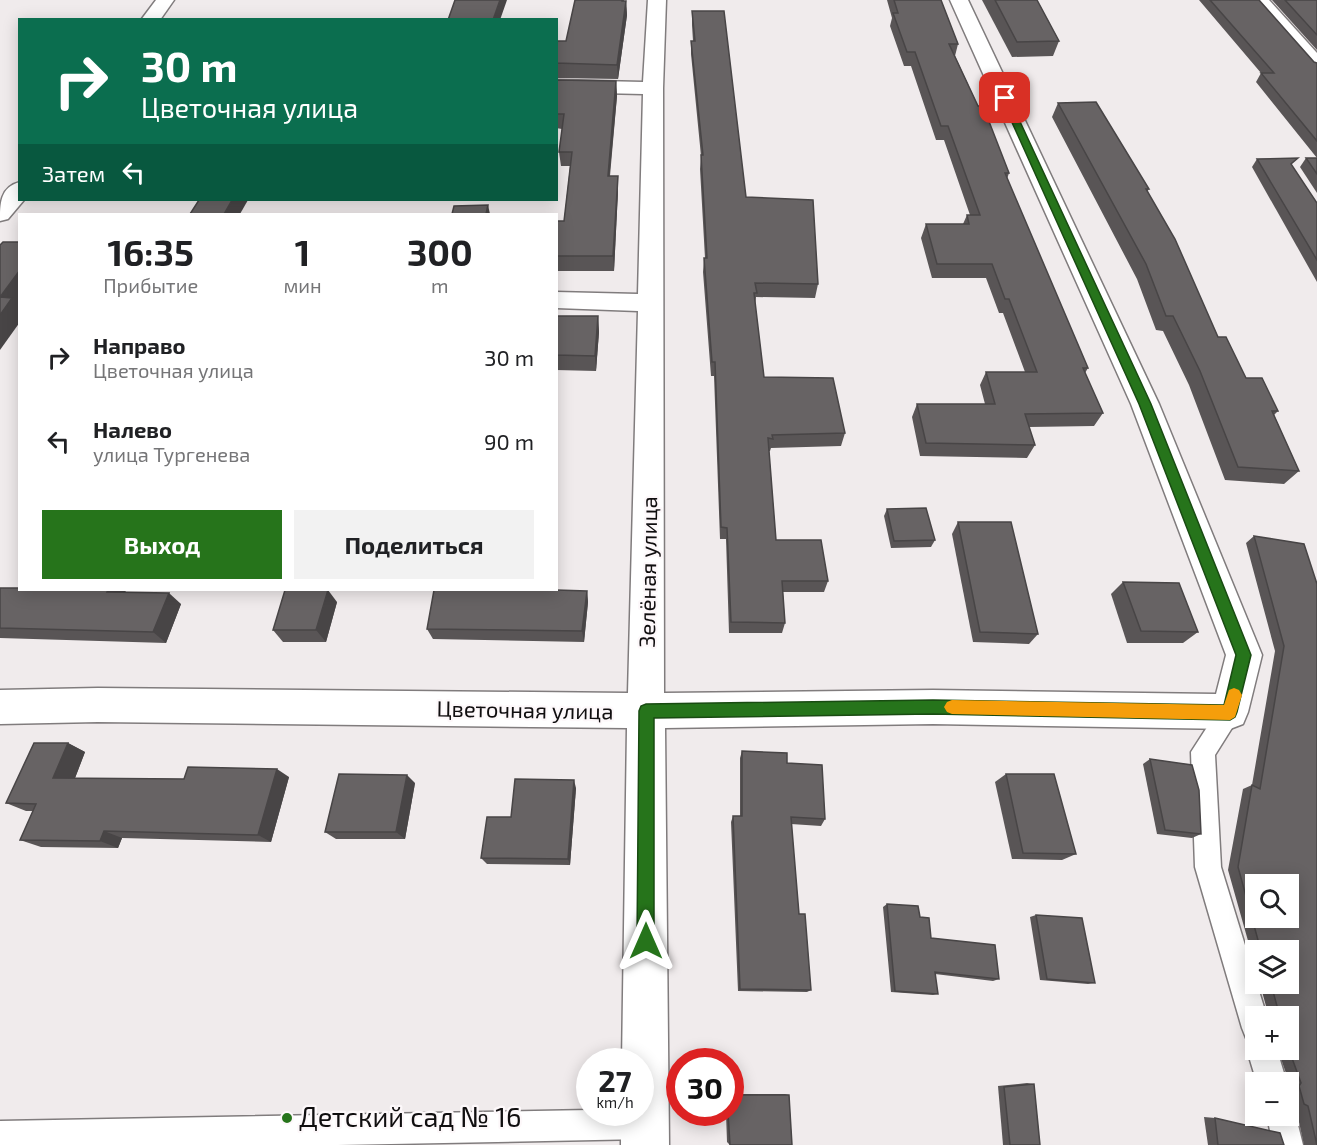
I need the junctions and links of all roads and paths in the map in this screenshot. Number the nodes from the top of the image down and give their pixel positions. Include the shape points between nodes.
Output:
1 (165, 0) edge
2 (657, 0) edge
3 (959, 0) edge
4 (1259, 0) edge
5 (152, 18) edge
6 (1317, 65) edge
7 (558, 86) edge
8 (653, 88) junction
9 (18, 192) edge
10 (0, 214) edge
11 (558, 300) edge
12 (651, 303) junction
13 (0, 707) edge
14 (646, 711) junction
15 (1230, 712) junction
16 (1249, 1006) edge
17 (1284, 1126) edge
18 (645, 1135) edge
19 (0, 1136) edge
20 (1288, 1145) edge

1 - 5 street
2 - 8 street, Зелёная улица
3 - 15 street via 1145,404 1244,655
4 - 6 street
7 - 8 street
8 - 12 street, Зелёная улица
9 - 10 street
11 - 12 street
12 - 14 street, Зелёная улица
13 - 14 street, Цветочная улица
14 - 15 street, Цветочная улица via 933,707
14 - 18 street, Зелёная улица
15 - 16 lane via 1203,752 1208,867
17 - 20 lane
18 - 19 lane

